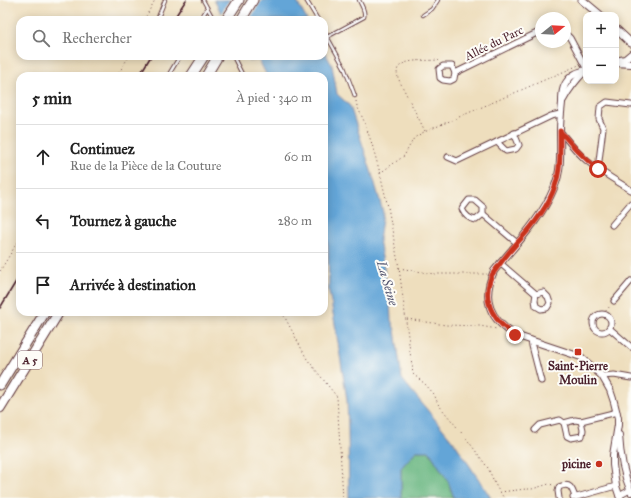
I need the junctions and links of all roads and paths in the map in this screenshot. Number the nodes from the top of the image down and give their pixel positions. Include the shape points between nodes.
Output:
1 (156, 0) edge
2 (165, 0) edge
3 (204, 0) edge
4 (239, 0) edge
5 (253, 0) edge
6 (306, 0) edge
7 (359, 0) edge
8 (438, 0) edge
9 (582, 0) edge
10 (208, 8) junction
11 (596, 12) edge
12 (423, 15) dead end
13 (146, 16) edge
14 (159, 16) edge
15 (203, 16) edge
16 (212, 16) edge
17 (229, 16) edge
18 (243, 16) edge
19 (316, 16) edge
20 (619, 32) edge
21 (535, 35) edge
22 (328, 36) edge
23 (328, 39) edge
24 (571, 40) edge
25 (631, 42) edge
26 (631, 54) edge
27 (127, 60) edge
28 (178, 60) edge
29 (201, 60) edge
30 (216, 60) edge
31 (235, 60) edge
32 (619, 61) edge
33 (619, 62) edge
34 (583, 63) joint
35 (631, 64) edge
36 (444, 66) junction
37 (119, 72) edge
38 (170, 72) edge
39 (194, 72) edge
40 (208, 72) edge
41 (241, 72) edge
42 (455, 73) junction
43 (583, 73) edge
44 (355, 96) joint
45 (631, 104) edge
46 (560, 114) junction
47 (425, 131) junction
48 (560, 131) junction
49 (514, 133) junction
50 (497, 142) junction
51 (448, 157) dead end
52 (598, 169) junction
53 (380, 173) junction
54 (631, 190) edge
55 (631, 202) edge
56 (483, 214) junction
57 (612, 225) dead end
58 (517, 243) junction
59 (16, 245) edge
60 (500, 263) junction
61 (400, 268) junction
62 (0, 272) edge
63 (492, 276) junction
64 (631, 281) edge
65 (536, 294) dead end
66 (614, 301) joint
67 (603, 314) junction
68 (43, 316) edge
69 (58, 316) edge
70 (284, 316) edge
71 (406, 319) junction
72 (609, 328) junction
73 (507, 330) junction
74 (531, 340) junction
75 (631, 347) edge
76 (602, 376) junction
77 (631, 378) edge
78 (541, 381) dead end
79 (0, 385) edge
80 (0, 408) edge
81 (617, 412) junction
82 (582, 421) junction
83 (564, 423) junction
84 (618, 425) junction
85 (535, 430) dead end
86 (628, 480) edge
87 (615, 483) junction
88 (559, 488) junction
89 (631, 491) edge
90 (500, 492) junction
91 (619, 497) edge
92 (343, 498) edge
93 (504, 498) edge
94 (559, 498) edge
95 (574, 498) edge

1 - 13 path
2 - 14 lane
3 - 10 lane
4 - 17 highway
5 - 18 highway
6 - 19 lane
7 - 22 lane via 364,17
8 - 12 lane
9 - 11 main road
10 - 15 lane
10 - 16 lane
20 - 25 main road
21 - 42 street, Allée du Parc
23 - 44 lane via 344,67
24 - 34 street
26 - 32 street
27 - 37 path
28 - 38 lane
29 - 39 highway
30 - 40 highway
31 - 41 lane
33 - 35 street
34 - 47 path
36 - 42 street, Allée du Parc via 452,66
36 - 42 street, Allée du Parc via 439,69 440,78 443,80 454,79
36 - 47 path via 438,60 406,62 397,70 398,78
43 - 46 street via 562,101
44 - 53 path
45 - 52 street via 607,102 600,107 599,119 603,128
46 - 48 street
46 - 49 street
47 - 53 path via 414,138 404,156
48 - 52 street via 574,148
48 - 58 street via 560,155 555,187 543,210
49 - 50 street
49 - 50 street via 519,145 516,149 506,151
50 - 51 street via 457,161
52 - 54 street
53 - 61 path
55 - 57 street
56 - 56 street via 483,207 475,200 469,200 462,209 471,219 476,220
56 - 58 street
58 - 60 street
59 - 62 path
60 - 63 street
60 - 65 street
61 - 63 path via 434,274
61 - 71 path
63 - 73 street via 488,300 491,310
64 - 66 street
66 - 67 path
67 - 72 street via 610,320
67 - 72 street via 594,318 595,328 600,331
68 - 79 highway, A 5
69 - 80 highway, A 5
70 - 92 path via 307,359 337,397
71 - 73 path
71 - 90 path via 413,374 434,394 438,404 470,442 488,468
72 - 75 street
73 - 74 street
74 - 76 street via 581,357
74 - 78 street
76 - 77 street
76 - 81 street
81 - 82 street
81 - 84 street
82 - 83 street
82 - 83 street via 582,436 571,438 567,436
83 - 85 street via 560,420 540,425
84 - 86 street via 620,456
84 - 87 street via 613,455
86 - 87 street via 620,477
86 - 89 street
87 - 91 street
87 - 95 street
88 - 90 path via 550,484 532,489
88 - 94 street
88 - 95 street via 569,486 573,489
89 - 91 street
90 - 93 path

